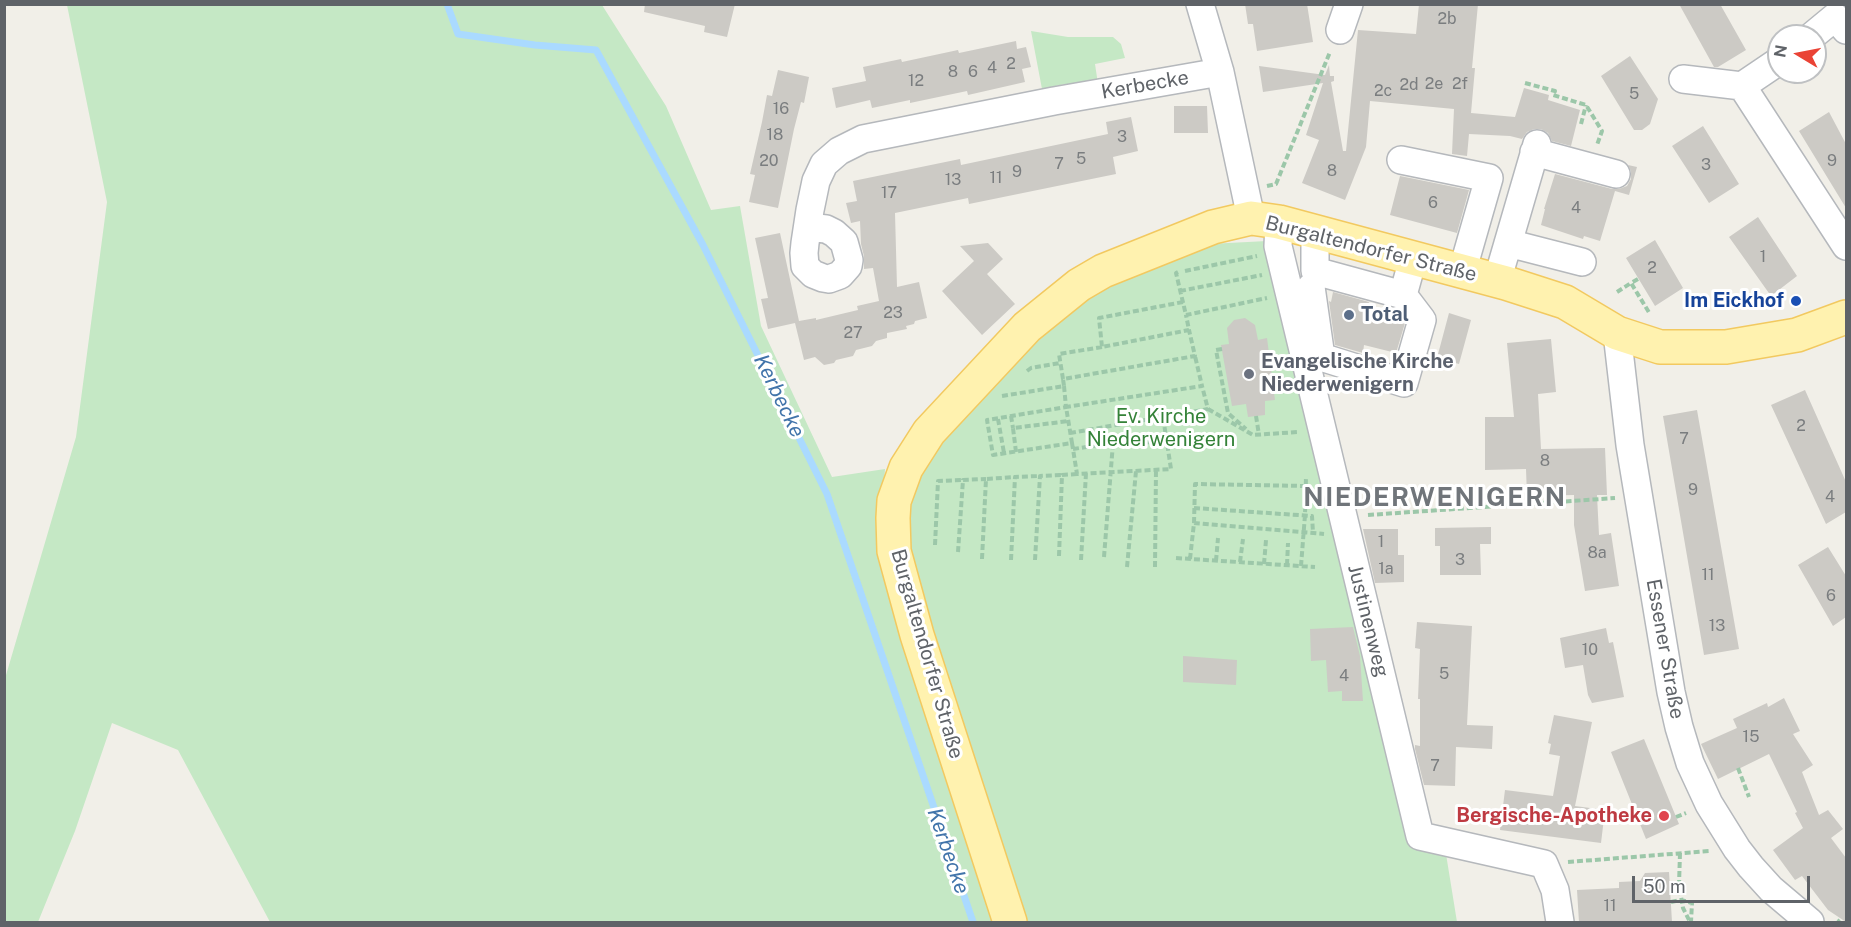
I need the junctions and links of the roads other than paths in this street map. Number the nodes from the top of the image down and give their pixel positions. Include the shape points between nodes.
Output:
1 (1200, 4) edge
2 (1349, 4) edge
3 (1340, 30) road end
4 (1767, 69) edge
5 (1220, 72) junction
6 (1683, 80) dead end
7 (1742, 86) junction
8 (1401, 159) dead end
9 (1616, 174) dead end
10 (1259, 210) junction
11 (808, 227) dead end
12 (1315, 232) junction
13 (1508, 243) junction
14 (1846, 246) edge
15 (1413, 259) junction
16 (1582, 262) dead end
17 (1462, 272) junction
18 (1313, 279) junction
19 (1497, 281) junction
20 (1403, 295) junction
21 (1846, 317) edge
22 (1617, 333) junction
23 (1011, 922) edge
24 (1560, 922) edge
25 (1810, 922) edge

1 - 5 street, Justinenweg
2 - 3 street
4 - 7 street
5 - 10 street, Justinenweg
5 - 11 street, Kerbecke via 863,139 839,150 819,171
6 - 7 street
7 - 14 street
8 - 17 street via 1489,178
9 - 13 street via 1535,148
10 - 12 main road, Burgaltendorfer Straße
10 - 23 main road, Burgaltendorfer Straße via 1079,285 1027,327 943,416 918,448 899,486 894,501 894,550
10 - 24 street, Justinenweg via 1278,246 1420,836 1544,864 1555,890
12 - 15 main road, Burgaltendorfer Straße
12 - 18 street
13 - 16 street
13 - 19 street
15 - 17 main road, Burgaltendorfer Straße
15 - 20 street
17 - 19 main road, Burgaltendorfer Straße
18 - 20 street via 1399,311
18 - 20 street via 1321,357 1404,382 1422,320
19 - 22 main road, Burgaltendorfer Straße via 1565,302
21 - 22 main road, Burgaltendorfer Straße via 1797,334 1726,347 1659,346
22 - 25 street, Essener Straße via 1630,445 1671,692 1690,763 1737,849

